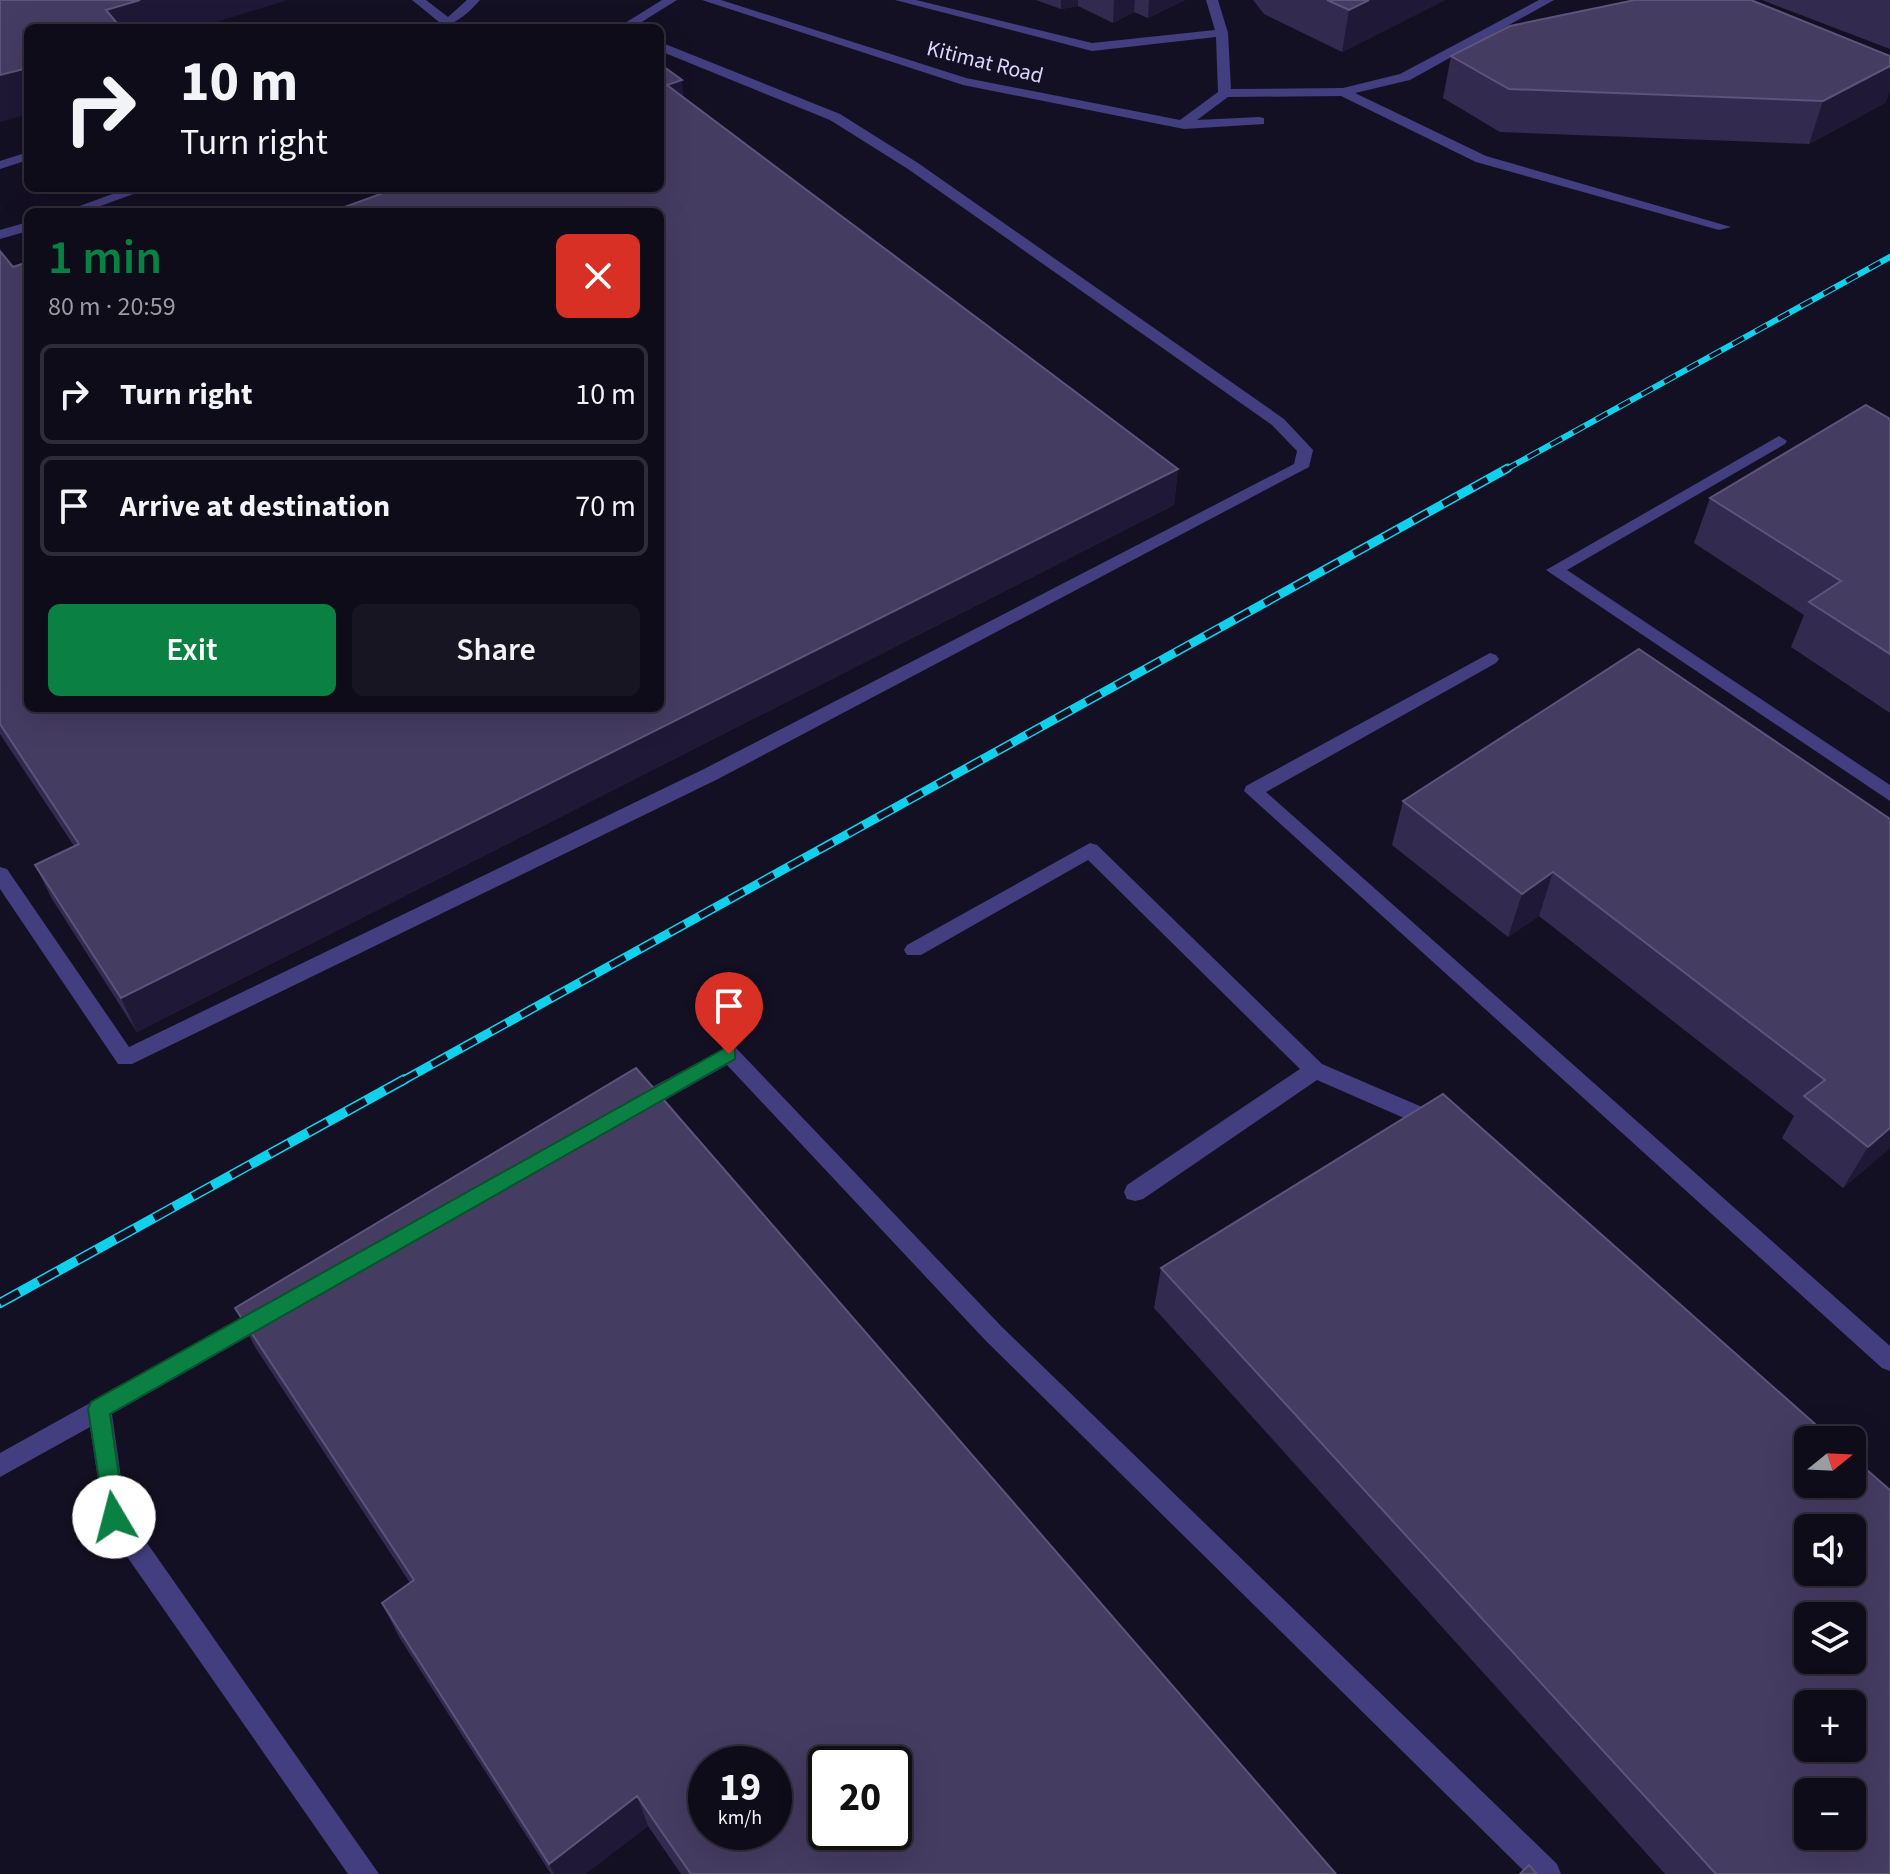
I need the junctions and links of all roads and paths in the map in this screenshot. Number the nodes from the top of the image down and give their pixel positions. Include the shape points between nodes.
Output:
1 (418, 0) edge
2 (474, 0) edge
3 (671, 0) edge
4 (708, 0) edge
5 (901, 0) edge
6 (1212, 0) edge
7 (1548, 0) edge
8 (448, 23) junction
9 (445, 24) edge
10 (630, 24) edge
11 (1222, 33) junction
12 (664, 48) edge
13 (1343, 92) junction
14 (1225, 93) junction
15 (1259, 121) dead end
16 (1184, 125) junction
17 (24, 157) edge
18 (0, 165) edge
19 (131, 192) edge
20 (82, 208) edge
21 (24, 227) edge
22 (1724, 227) dead end
23 (0, 235) edge
24 (1779, 441) dead end
25 (1490, 659) dead end
26 (1890, 794) edge
27 (0, 874) edge
28 (914, 950) dead end
29 (1315, 1070) junction
30 (619, 1115) edge
31 (1458, 1138) edge
32 (1135, 1192) dead end
33 (290, 1301) edge
34 (1890, 1361) edge
35 (99, 1409) junction
36 (0, 1466) edge
37 (365, 1874) edge
38 (1547, 1874) edge

1 - 8 street
2 - 8 street
3 - 10 street
4 - 16 street, Kitimat Road via 963,81
5 - 11 street via 1092,47
6 - 11 street
7 - 13 street via 1405,77
8 - 9 street
11 - 14 street
12 - 27 street via 835,117 913,166 1278,422 1305,450 1301,467 711,774 125,1058
13 - 14 street
13 - 22 street via 1481,159
14 - 16 street
15 - 16 street, Kitimat Road
17 - 18 street
19 - 20 street
21 - 23 street
24 - 26 street via 1555,570
25 - 34 street via 1253,791
28 - 29 street via 1090,850
29 - 31 street via 1447,1127
29 - 32 street
30 - 38 street via 729,1054 994,1334
33 - 35 street
35 - 36 street
35 - 37 street via 114,1517

